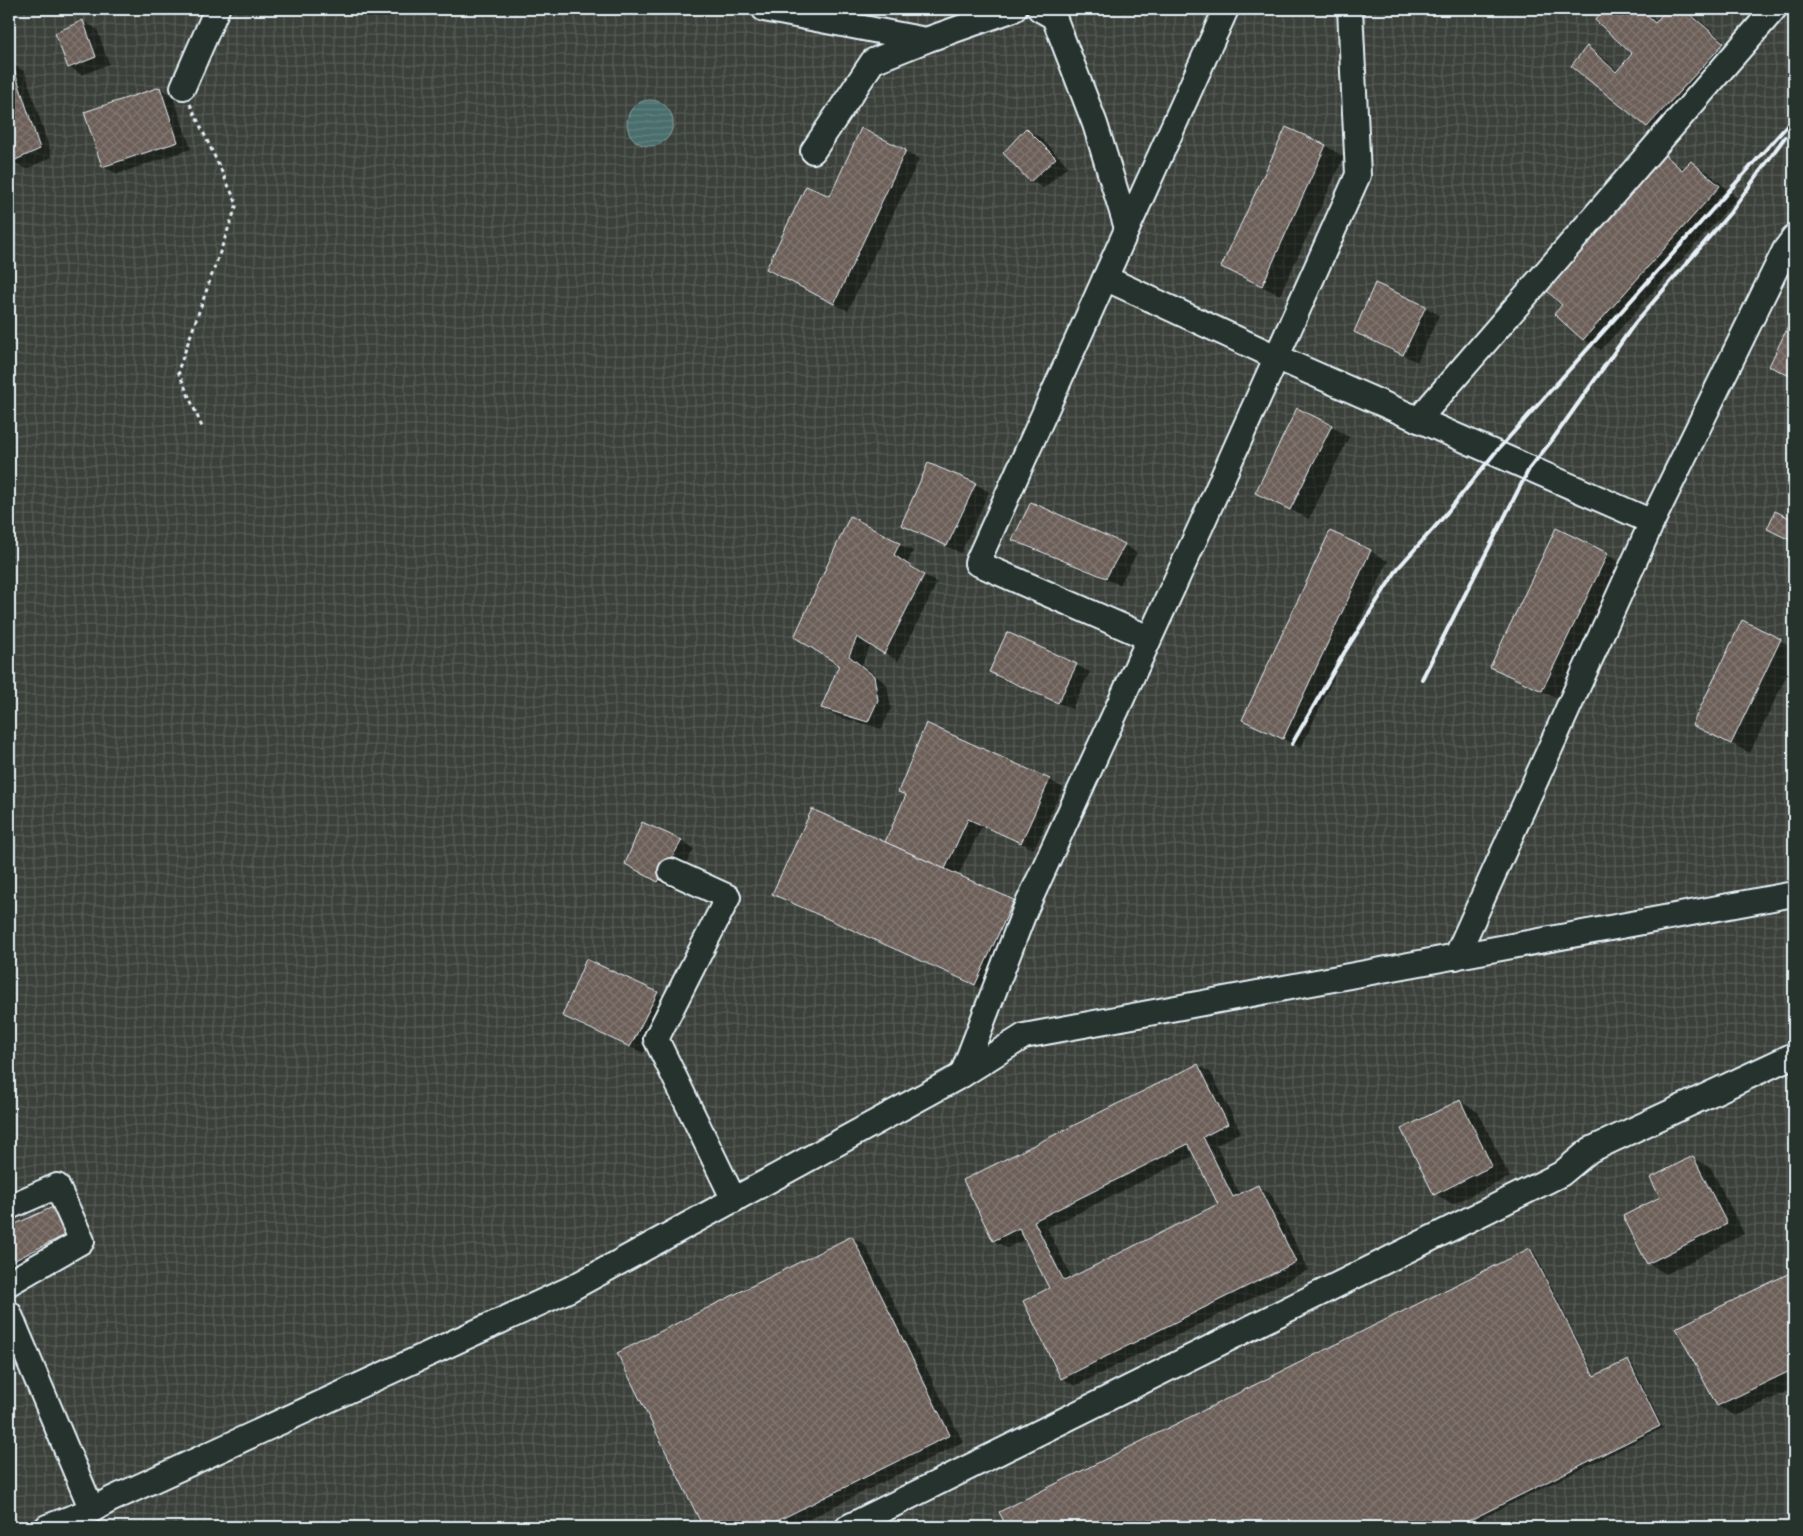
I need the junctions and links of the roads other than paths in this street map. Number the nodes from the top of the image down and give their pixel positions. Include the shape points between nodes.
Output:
1 (217, 9) edge
2 (764, 9) edge
3 (1014, 9) edge
4 (1040, 9) edge
5 (1226, 9) edge
6 (1350, 9) edge
7 (1774, 9) edge
8 (926, 40) junction
9 (182, 87) road end
10 (813, 151) dead end
11 (1127, 228) junction
12 (1794, 238) edge
13 (1105, 278) junction
14 (1276, 358) junction
15 (1418, 420) junction
16 (1652, 522) junction
17 (1149, 638) junction
18 (671, 871) dead end
19 (1794, 894) edge
20 (1456, 957) junction
21 (1794, 1055) edge
22 (962, 1075) junction
23 (734, 1200) junction
24 (9, 1207) edge
25 (9, 1283) edge
26 (9, 1313) edge
27 (92, 1510) junction
28 (47, 1527) edge
29 (848, 1527) edge

1 - 9 street
2 - 8 street
3 - 8 street
4 - 11 street via 1054,17 1095,124
5 - 11 street
6 - 14 street via 1358,174
7 - 15 street
8 - 10 street via 873,61
11 - 13 street
12 - 16 street
13 - 14 street
13 - 17 street via 977,563
14 - 15 street
14 - 17 street
15 - 16 street
16 - 20 street
17 - 22 street via 1025,910
18 - 23 street via 728,897 656,1039
19 - 20 street
20 - 22 street via 1024,1036
21 - 29 street via 1590,1150 1560,1174
22 - 23 street
23 - 27 street via 570,1289
24 - 25 street via 57,1186 82,1241
26 - 27 street
27 - 28 street

